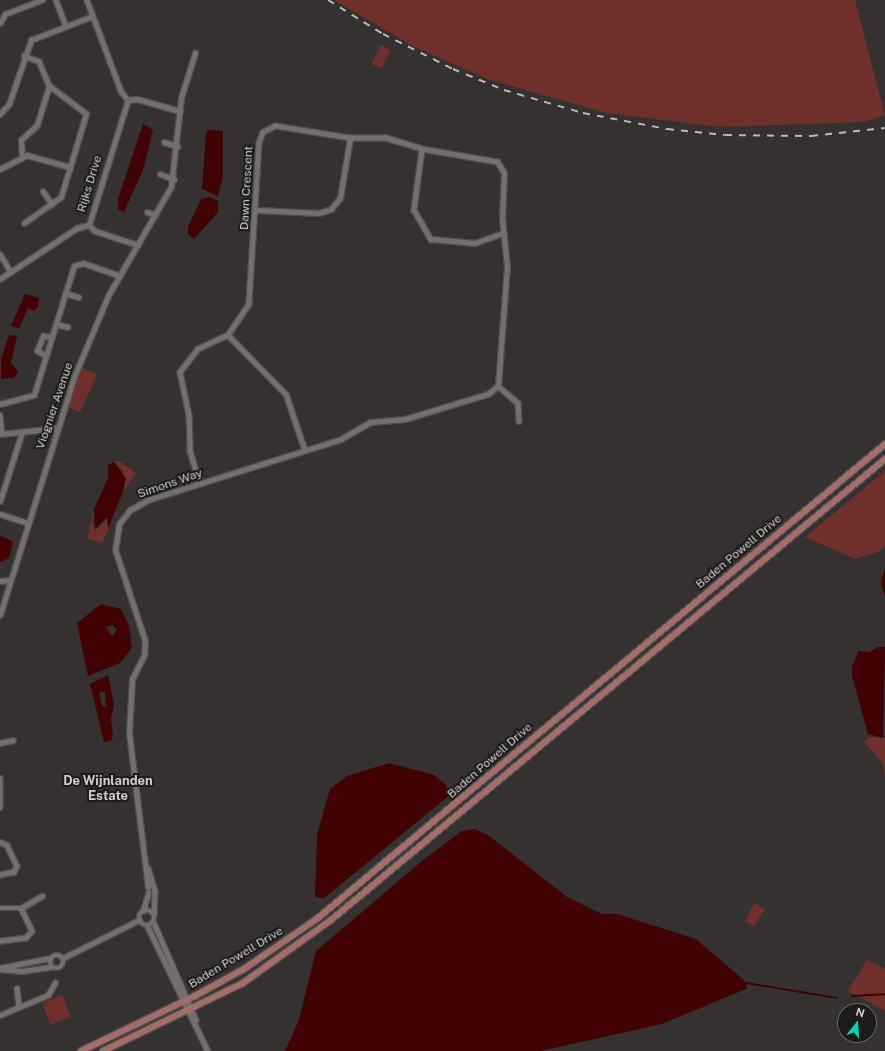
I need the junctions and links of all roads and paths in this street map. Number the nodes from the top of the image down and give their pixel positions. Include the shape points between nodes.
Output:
1 (42, 0) edge
2 (56, 0) edge
3 (86, 0) edge
4 (93, 16) junction
5 (0, 24) edge
6 (66, 26) junction
7 (195, 53) dead end
8 (24, 56) junction
9 (49, 86) junction
10 (130, 99) junction
11 (180, 112) junction
12 (0, 114) edge
13 (350, 138) junction
14 (164, 142) dead end
15 (177, 146) junction
16 (422, 149) junction
17 (22, 156) junction
18 (70, 167) junction
19 (0, 169) edge
20 (160, 174) dead end
21 (174, 179) junction
22 (43, 190) dead end
23 (52, 204) junction
24 (256, 210) junction
25 (147, 212) dead end
26 (156, 215) junction
27 (24, 223) dead end
28 (89, 225) junction
29 (504, 232) junction
30 (138, 245) junction
31 (0, 254) edge
32 (11, 272) junction
33 (120, 276) junction
34 (0, 279) edge
35 (66, 293) junction
36 (78, 297) dead end
37 (56, 324) junction
38 (68, 327) dead end
39 (228, 335) junction
40 (52, 337) junction
41 (46, 356) junction
42 (498, 386) junction
43 (0, 404) edge
44 (0, 415) edge
45 (519, 421) dead end
46 (57, 428) junction
47 (22, 432) junction
48 (1, 434) edge
49 (885, 444) edge
50 (306, 450) junction
51 (885, 458) edge
52 (200, 484) junction
53 (0, 501) edge
54 (0, 514) edge
55 (28, 523) junction
56 (10, 580) junction
57 (0, 581) edge
58 (0, 615) edge
59 (13, 740) dead end
60 (0, 743) edge
61 (0, 778) edge
62 (0, 807) edge
63 (0, 842) edge
64 (147, 866) junction
65 (0, 875) edge
66 (42, 896) dead end
67 (0, 908) edge
68 (20, 908) junction
69 (143, 911) junction
70 (154, 914) junction
71 (139, 920) junction
72 (154, 923) junction
73 (148, 927) junction
74 (0, 941) edge
75 (50, 958) junction
76 (63, 958) junction
77 (29, 962) junction
78 (51, 966) junction
79 (0, 969) edge
80 (30, 970) junction
81 (55, 982) dead end
82 (17, 988) dead end
83 (186, 1000) junction
84 (19, 1007) junction
85 (192, 1011) junction
86 (0, 1015) edge
87 (81, 1051) edge
88 (103, 1051) edge
89 (208, 1051) edge

1 - 5 street via 5,14
2 - 6 street
3 - 4 street
4 - 6 street
4 - 10 street
6 - 8 street via 31,40
7 - 11 street, Viognier Avenue
8 - 9 street via 41,64
8 - 12 street via 9,104
9 - 17 street via 37,125 21,140
9 - 18 street via 86,114
10 - 11 street
10 - 28 street, Rijks Drive
11 - 15 street, Viognier Avenue
13 - 16 street, Dawn Crescent via 386,138
13 - 24 street via 340,198 331,209 320,213
13 - 24 street, Dawn Crescent via 275,126 266,129 259,143
14 - 15 street
15 - 21 street, Viognier Avenue
16 - 29 street, Dawn Crescent via 497,162 504,172
16 - 29 street via 414,210 431,239 475,243
17 - 18 street via 35,156
17 - 19 street
18 - 23 street via 61,197
20 - 21 street
21 - 26 street, Viognier Avenue
22 - 23 street
23 - 27 street
24 - 39 street, Dawn Crescent via 251,298 244,316
25 - 26 street
26 - 30 street, Viognier Avenue
28 - 30 street via 95,231
28 - 32 street, Rijks Drive via 77,228
29 - 42 street, Dawn Crescent via 507,266
30 - 33 street, Viognier Avenue
31 - 32 street
32 - 34 street, Rijks Drive
33 - 35 street via 79,263 74,266
33 - 46 street, Viognier Avenue via 74,377
35 - 36 street
35 - 37 street
37 - 38 street
37 - 40 street
39 - 50 street via 286,394
39 - 52 street, Dawn Crescent via 198,349 180,372 189,416 190,451
40 - 41 street
40 - 41 street via 43,336 37,351
41 - 43 street via 32,396
42 - 45 street via 518,403
42 - 50 street, Simons Way via 488,394 405,419 371,422 341,439
44 - 48 street
46 - 47 street
46 - 55 street, Viognier Avenue
47 - 48 street
47 - 53 street
49 - 83 main road, Baden Powell Drive via 326,912 244,969
50 - 52 street, Simons Way
51 - 85 main road, Baden Powell Drive via 332,920 243,983
52 - 64 street, Simons Way via 134,507 121,520 115,538 116,554 145,641 144,655 131,683 129,733
54 - 55 street
55 - 56 street, Viognier Avenue
56 - 57 street
56 - 58 street, Viognier Avenue
59 - 60 street
61 - 62 street
63 - 65 street via 7,845 17,866 14,872
64 - 69 street, Simons Way via 148,890
64 - 70 street, Simons Way via 154,884
66 - 68 street
67 - 68 street
68 - 74 street via 31,927 30,934
69 - 70 street
69 - 71 street, Simons Way
70 - 72 street, Simons Way
71 - 73 street
71 - 76 street
72 - 73 street
72 - 83 street
73 - 83 street
75 - 76 street via 56,955
75 - 77 street
75 - 78 street
76 - 78 street via 61,968
77 - 79 street
77 - 80 street
78 - 80 street
79 - 80 street
81 - 84 street via 48,995
82 - 84 street
83 - 85 street
83 - 87 main road, Baden Powell Drive
84 - 86 street
85 - 88 main road, Baden Powell Drive
85 - 89 street

